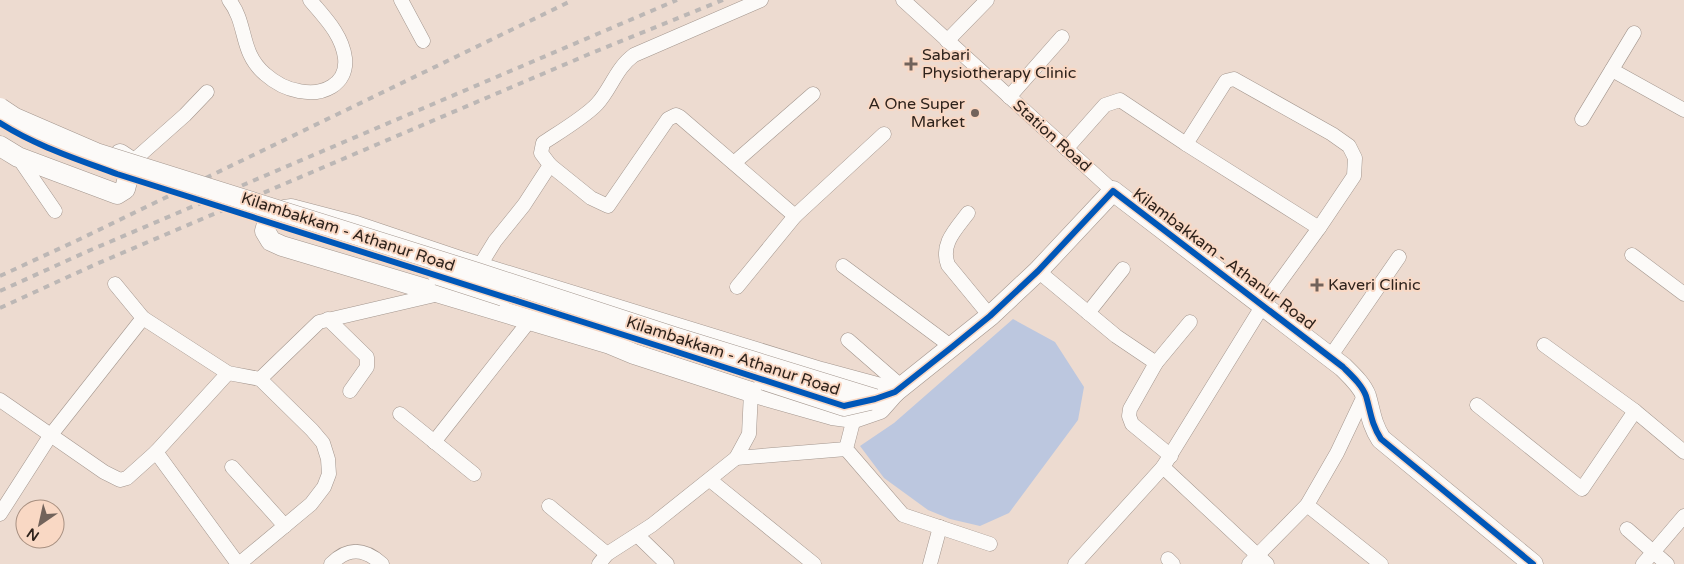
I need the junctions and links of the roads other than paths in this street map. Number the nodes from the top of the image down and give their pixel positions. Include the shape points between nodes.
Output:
1 (229, 0) edge
2 (310, 0) edge
3 (401, 0) edge
4 (761, 0) edge
5 (903, 0) edge
6 (987, 0) edge
7 (1634, 33) dead end
8 (1062, 37) dead end
9 (947, 40) junction
10 (423, 41) dead end
11 (1612, 70) junction
12 (208, 92) dead end
13 (812, 94) dead end
14 (1009, 97) junction
15 (0, 100) edge
16 (0, 108) edge
17 (1684, 110) edge
18 (1582, 119) dead end
19 (0, 123) edge
20 (884, 134) dead end
21 (1186, 144) junction
22 (1066, 149) junction
23 (5, 150) edge
24 (132, 162) junction
25 (734, 164) junction
26 (550, 166) junction
27 (1113, 192) junction
28 (55, 211) dead end
29 (968, 213) dead end
30 (795, 216) junction
31 (1319, 228) junction
32 (1632, 255) dead end
33 (1400, 257) dead end
34 (843, 266) dead end
35 (479, 267) junction
36 (1123, 269) dead end
37 (1038, 271) junction
38 (115, 284) dead end
39 (737, 287) dead end
40 (441, 293) junction
41 (1684, 294) edge
42 (1263, 305) junction
43 (1088, 313) junction
44 (990, 316) junction
45 (143, 318) junction
46 (328, 320) junction
47 (530, 320) junction
48 (1190, 322) dead end
49 (848, 340) dead end
50 (1544, 344) dead end
51 (952, 347) junction
52 (1330, 357) junction
53 (1156, 363) junction
54 (228, 373) junction
55 (260, 379) junction
56 (898, 389) junction
57 (350, 391) dead end
58 (751, 392) junction
59 (1365, 394) junction
60 (875, 399) junction
61 (0, 400) edge
62 (1477, 405) dead end
63 (1635, 410) junction
64 (400, 414) dead end
65 (854, 418) junction
66 (50, 436) junction
67 (434, 442) junction
68 (846, 449) junction
69 (156, 452) junction
70 (1684, 452) edge
71 (1171, 456) junction
72 (736, 458) junction
73 (232, 467) dead end
74 (1163, 467) junction
75 (474, 474) dead end
76 (710, 480) junction
77 (549, 506) dead end
78 (1307, 506) junction
79 (0, 514) edge
80 (1684, 516) edge
81 (285, 526) junction
82 (940, 527) junction
83 (1627, 529) dead end
84 (637, 535) junction
85 (990, 544) dead end
86 (1654, 552) junction
87 (603, 559) edge
88 (1258, 561) edge
89 (238, 564) edge
90 (331, 564) edge
91 (382, 564) edge
92 (666, 564) edge
93 (814, 564) edge
94 (930, 564) edge
95 (1075, 564) edge
96 (1380, 564) edge
97 (1533, 564) edge
98 (1644, 564) edge
99 (1667, 564) edge

1 - 2 street via 237,10 252,59 264,73 297,91 314,93 337,84 345,70 345,58 341,42 331,25
3 - 10 street
4 - 26 street via 627,60 595,106 543,143 541,153
5 - 9 street, Station Road
6 - 9 street
7 - 11 street
8 - 14 street
9 - 14 street, Station Road
11 - 17 street
11 - 18 street
12 - 24 street
13 - 25 street
14 - 22 street, Station Road
15 - 24 street via 123,154
16 - 60 street, Kilambakkam - Athanur Road, bridge via 15,118 96,154
19 - 60 street, Kilambakkam - Athanur Road, bridge via 52,150 117,174 844,406
20 - 30 street
21 - 22 street via 1120,100 1105,104
21 - 31 street
21 - 31 street via 1226,81 1234,80 1332,134 1349,146 1355,158 1354,176
22 - 27 street, Station Road
23 - 24 street via 117,194 124,189
23 - 28 street
25 - 26 street via 676,115 668,119 608,206 591,198
25 - 30 street
26 - 35 street
27 - 37 street, Kilambakkam - Athanur Road
27 - 42 street, Kilambakkam - Athanur Road
29 - 44 street via 946,246 944,256
30 - 39 street
31 - 42 street
32 - 41 street
33 - 52 street
34 - 51 street
35 - 40 street
35 - 40 street via 356,226 291,209 273,214 267,221 265,231 271,241 282,246
35 - 56 street via 821,372
36 - 43 street
37 - 43 street
37 - 44 street, Kilambakkam - Athanur Road
38 - 45 street
40 - 46 street
40 - 47 street
42 - 52 street, Kilambakkam - Athanur Road
42 - 71 street
43 - 53 street
44 - 51 street, Kilambakkam - Athanur Road
45 - 54 street
45 - 66 street
46 - 55 street via 319,322
46 - 57 street via 367,358 367,367
47 - 58 street
47 - 67 street
48 - 53 street
49 - 56 street
50 - 63 street
51 - 56 street, Kilambakkam - Athanur Road
52 - 59 street, Kilambakkam - Athanur Road via 1357,381
53 - 71 street via 1129,416 1132,424
54 - 55 street
54 - 69 street
55 - 81 street via 312,430 323,443 328,459 329,474 324,487 311,504
56 - 60 street, Kilambakkam - Athanur Road
56 - 65 street via 880,409
58 - 65 street
58 - 72 street via 749,434
59 - 78 street
59 - 97 street, Kilambakkam - Athanur Road via 1373,426 1381,439
61 - 66 street
62 - 63 street via 1582,489
63 - 70 street
64 - 67 street
65 - 68 street
66 - 69 street via 120,480 127,478
66 - 79 street
67 - 75 street
68 - 72 street
68 - 82 street via 903,515
69 - 89 street
71 - 74 street
72 - 76 street
73 - 81 street
74 - 88 street
74 - 95 street
76 - 84 street
76 - 93 street
77 - 87 street
78 - 88 street
78 - 96 street
80 - 86 street
81 - 89 street
82 - 85 street
82 - 94 street
83 - 86 street
84 - 87 street
84 - 92 street
86 - 98 street
86 - 99 street
90 - 91 street via 346,553 357,551 367,553

